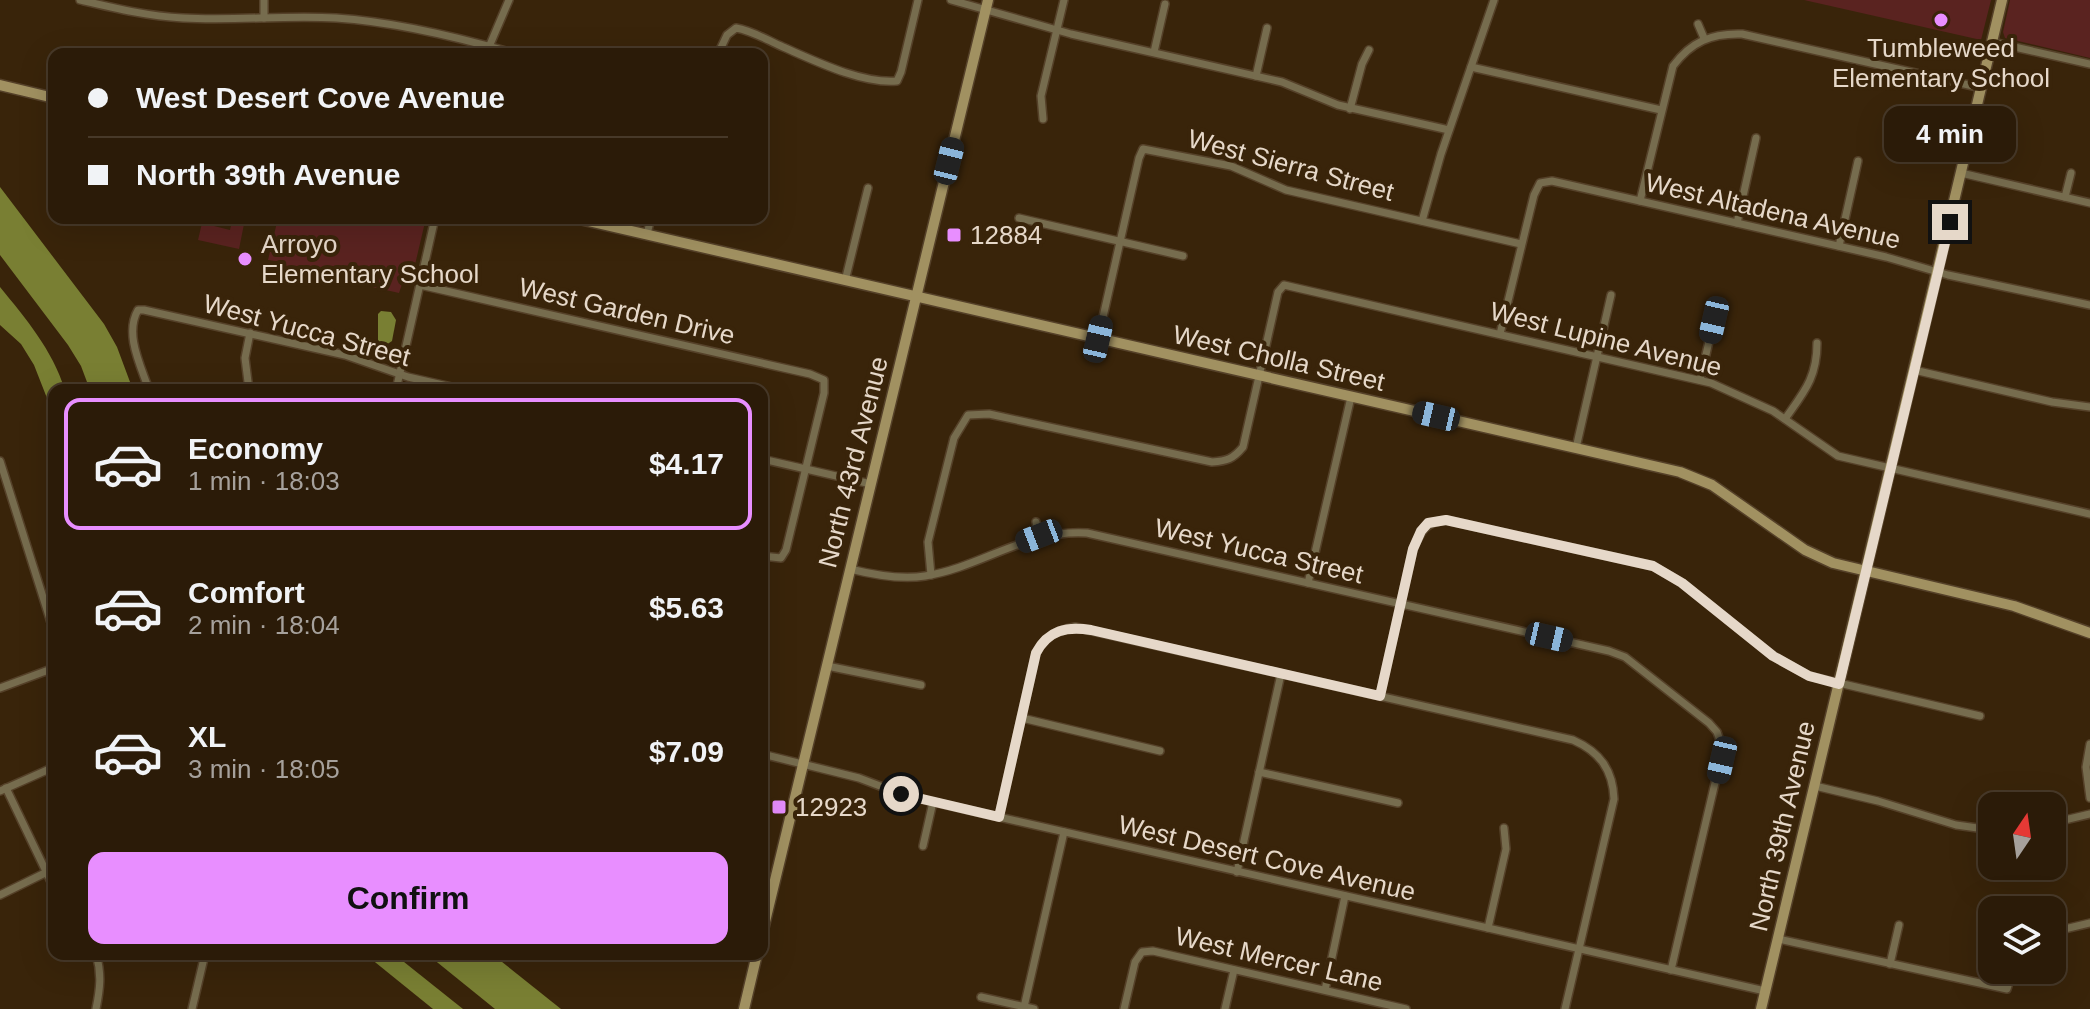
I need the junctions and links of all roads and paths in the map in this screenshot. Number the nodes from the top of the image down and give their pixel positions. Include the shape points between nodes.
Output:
1 (80, 0) edge
2 (264, 0) edge
3 (509, 0) edge
4 (918, 0) edge
5 (951, 0) edge
6 (1064, 0) edge
7 (1494, 0) edge
8 (2002, 0) edge
9 (987, 4) edge
10 (1165, 4) dead end
11 (264, 18) junction
12 (1698, 24) dead end
13 (1267, 28) dead end
14 (1057, 30) junction
15 (1704, 38) junction
16 (1992, 42) junction
17 (480, 48) edge
18 (489, 48) edge
19 (721, 48) edge
20 (1369, 50) dead end
21 (1154, 52) junction
22 (2090, 64) edge
23 (1471, 67) junction
24 (1256, 76) junction
25 (0, 85) edge
26 (1982, 88) junction
27 (48, 97) edge
28 (1350, 109) junction
29 (1661, 110) junction
30 (1043, 119) dead end
31 (1449, 130) junction
32 (1756, 138) dead end
33 (1858, 161) dead end
34 (1961, 173) junction
35 (2071, 173) dead end
36 (868, 188) dead end
37 (2065, 197) junction
38 (1640, 201) junction
39 (2090, 203) edge
40 (1019, 218) dead end
41 (1422, 221) junction
42 (1737, 223) junction
43 (434, 224) edge
44 (602, 224) edge
45 (650, 224) edge
46 (647, 234) junction
47 (1120, 241) junction
48 (1521, 244) junction
49 (1839, 246) junction
50 (1183, 256) dead end
51 (1938, 272) junction
52 (845, 281) junction
53 (420, 285) junction
54 (1611, 295) dead end
55 (915, 298) junction
56 (2090, 305) edge
57 (1714, 320) dead end
58 (250, 333) junction
59 (1500, 334) junction
60 (1098, 339) junction
61 (1817, 343) dead end
62 (1597, 356) junction
63 (1914, 370) junction
64 (399, 374) junction
65 (1259, 376) junction
66 (1700, 380) junction
67 (147, 384) edge
68 (248, 384) edge
69 (397, 384) edge
70 (440, 384) edge
71 (1351, 397) junction
72 (2090, 407) edge
73 (1785, 419) junction
74 (1576, 448) junction
75 (768, 460) edge
76 (0, 461) edge
77 (805, 469) junction
78 (1891, 469) junction
79 (871, 484) junction
80 (2090, 514) edge
81 (1036, 522) dead end
82 (1039, 536) junction
83 (768, 557) edge
84 (850, 569) junction
85 (1867, 572) junction
86 (931, 575) junction
87 (1308, 583) junction
88 (1400, 604) junction
89 (48, 613) edge
90 (2090, 633) edge
91 (827, 666) junction
92 (48, 670) edge
93 (1281, 674) junction
94 (1839, 684) junction
95 (921, 685) dead end
96 (0, 688) edge
97 (1380, 696) junction
98 (1980, 716) dead end
99 (1022, 718) junction
100 (2090, 744) edge
101 (1160, 751) dead end
102 (768, 755) edge
103 (803, 763) junction
104 (48, 770) edge
105 (1259, 772) junction
106 (1815, 786) junction
107 (3, 790) edge
108 (2090, 798) edge
109 (933, 802) junction
110 (1398, 803) dead end
111 (2090, 814) edge
112 (999, 817) junction
113 (2066, 820) edge
114 (1504, 828) dead end
115 (1978, 828) edge
116 (1064, 832) junction
117 (923, 846) dead end
118 (1237, 872) junction
119 (45, 873) junction
120 (48, 878) edge
121 (0, 895) edge
122 (1345, 896) junction
123 (768, 909) edge
124 (2090, 923) edge
125 (1899, 925) dead end
126 (1488, 928) junction
127 (2066, 929) edge
128 (1778, 939) junction
129 (1579, 949) junction
130 (98, 960) edge
131 (204, 960) edge
132 (756, 960) edge
133 (1890, 964) junction
134 (1234, 970) junction
135 (1671, 970) junction
136 (1978, 983) edge
137 (1984, 984) edge
138 (2009, 984) edge
139 (1325, 990) junction
140 (1765, 991) junction
141 (981, 997) dead end
142 (1024, 1007) junction
143 (96, 1009) edge
144 (192, 1009) edge
145 (744, 1009) edge
146 (1034, 1009) edge
147 (1124, 1009) edge
148 (1225, 1009) edge
149 (1406, 1009) edge
150 (1565, 1009) edge
151 (1761, 1009) edge

1 - 11 street via 155,16
2 - 11 street
3 - 18 street
4 - 19 street via 897,81 882,83 845,71 736,28
5 - 9 street
6 - 14 street
7 - 23 street
8 - 16 street, North 39th Avenue
9 - 14 street
9 - 55 street, North 43rd Avenue
10 - 21 street
11 - 17 street via 390,24
12 - 15 street
13 - 24 street
14 - 21 street
14 - 30 street via 1041,96
15 - 26 street via 1742,34
15 - 29 street via 1673,66
16 - 22 street
16 - 26 street, North 39th Avenue
20 - 28 street
21 - 24 street
23 - 29 street
23 - 31 street
24 - 28 street
25 - 27 street
26 - 34 street, North 39th Avenue
28 - 31 street
29 - 38 street
31 - 41 street
32 - 42 street
33 - 49 street
34 - 37 street
34 - 51 street, North 39th Avenue
35 - 37 street
36 - 52 street
37 - 39 street
38 - 42 street, West Altadena Avenue
38 - 48 street, West Altadena Avenue via 1552,181 1540,183
40 - 47 street
41 - 47 street, West Sierra Street via 1286,190 1231,166 1143,149
41 - 48 street, West Sierra Street
42 - 49 street, West Altadena Avenue
43 - 53 street
44 - 46 street, West Cholla Street
45 - 46 street
46 - 52 street, West Cholla Street
47 - 50 street
47 - 60 street
48 - 59 street
49 - 51 street, West Altadena Avenue
51 - 56 street, West Altadena Avenue
51 - 63 street, North 39th Avenue
52 - 55 street, West Cholla Street
53 - 64 street
53 - 77 street, West Garden Drive via 824,380
54 - 62 street
55 - 60 street, West Cholla Street
55 - 79 street, North 43rd Avenue
57 - 66 street
58 - 64 street, West Yucca Street
58 - 67 street, West Yucca Street via 138,310 133,337
58 - 68 street via 245,358
59 - 62 street, West Lupine Avenue
59 - 65 street, West Lupine Avenue via 1284,285
60 - 65 street, West Cholla Street
61 - 73 street via 1811,382
62 - 66 street, West Lupine Avenue
62 - 74 street
63 - 72 street
63 - 78 street, North 39th Avenue
64 - 69 street
64 - 70 street, West Yucca Street
65 - 71 street, West Cholla Street
65 - 86 street via 1243,447 1229,461 1212,462 989,414 968,415 954,438 928,542
66 - 73 street, West Lupine Avenue
71 - 74 street, West Cholla Street
71 - 87 street
73 - 78 street, West Lupine Avenue via 1838,456
74 - 85 street, West Cholla Street via 1692,476 1805,550
75 - 77 street
76 - 89 street
77 - 79 street
77 - 83 street via 786,550 781,558
78 - 80 street, West Lupine Avenue
78 - 85 street, North 39th Avenue
79 - 84 street, North 43rd Avenue
81 - 82 street
82 - 86 street, West Yucca Street
82 - 87 street, West Yucca Street via 1064,531 1098,535
84 - 86 street, West Yucca Street via 888,576
84 - 91 street, North 43rd Avenue
85 - 90 street, West Cholla Street via 2014,606
85 - 94 street, North 39th Avenue
87 - 88 street, West Yucca Street
88 - 94 street via 1421,531 1428,523 1446,520 1653,566 1773,656 1809,676
88 - 97 street
88 - 135 street, West Yucca Street via 1619,654 1709,723 1721,741 1722,760
91 - 95 street
91 - 103 street, North 43rd Avenue
92 - 96 street
93 - 97 street
93 - 99 street via 1075,627 1043,640
93 - 105 street
94 - 98 street
94 - 106 street, North 39th Avenue
97 - 129 street via 1573,740 1588,746 1604,763 1614,785 1613,811
99 - 101 street
99 - 112 street
100 - 108 street
102 - 103 street, West Desert Cove Avenue
103 - 109 street, West Desert Cove Avenue
103 - 123 street, North 43rd Avenue
104 - 107 street
105 - 110 street
105 - 118 street
106 - 115 street
106 - 128 street, North 39th Avenue
107 - 119 street
109 - 112 street, West Desert Cove Avenue
109 - 117 street
111 - 113 street
112 - 116 street, West Desert Cove Avenue
114 - 126 street via 1506,849
116 - 118 street, West Desert Cove Avenue
116 - 142 street
118 - 122 street, West Desert Cove Avenue
119 - 120 street
119 - 121 street
122 - 126 street, West Desert Cove Avenue
122 - 139 street
124 - 127 street
125 - 133 street
126 - 129 street, West Desert Cove Avenue
128 - 133 street
128 - 140 street, North 39th Avenue
129 - 135 street, West Desert Cove Avenue
129 - 150 street
130 - 143 street via 101,986
131 - 144 street
132 - 145 street
133 - 136 street
134 - 139 street, West Mercer Lane
134 - 147 street, West Mercer Lane via 1142,952
134 - 148 street
135 - 140 street, West Desert Cove Avenue
137 - 138 street via 2007,989
139 - 149 street, West Mercer Lane
140 - 151 street, North 39th Avenue
141 - 142 street
142 - 146 street

